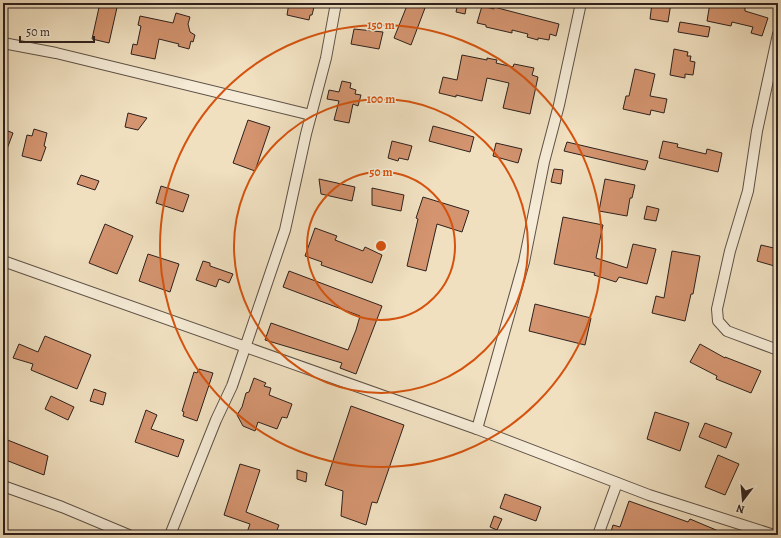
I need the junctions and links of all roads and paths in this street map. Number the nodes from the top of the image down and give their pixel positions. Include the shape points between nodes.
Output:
1 (336, 3) edge
2 (581, 3) edge
3 (778, 34) edge
4 (3, 43) edge
5 (311, 115) junction
6 (3, 260) edge
7 (246, 347) junction
8 (778, 350) edge
9 (477, 429) junction
10 (617, 483) junction
11 (3, 486) edge
12 (129, 535) edge
13 (170, 535) edge
14 (598, 535) edge
15 (774, 535) edge

1 - 5 street via 326,58
2 - 9 street via 524,262
3 - 8 street via 757,131 748,192 730,251 717,309 718,321 727,331
4 - 5 street via 56,53
5 - 7 street via 285,230
6 - 7 street
7 - 9 street
7 - 13 street
9 - 10 street
10 - 14 street
10 - 15 street
11 - 12 street

